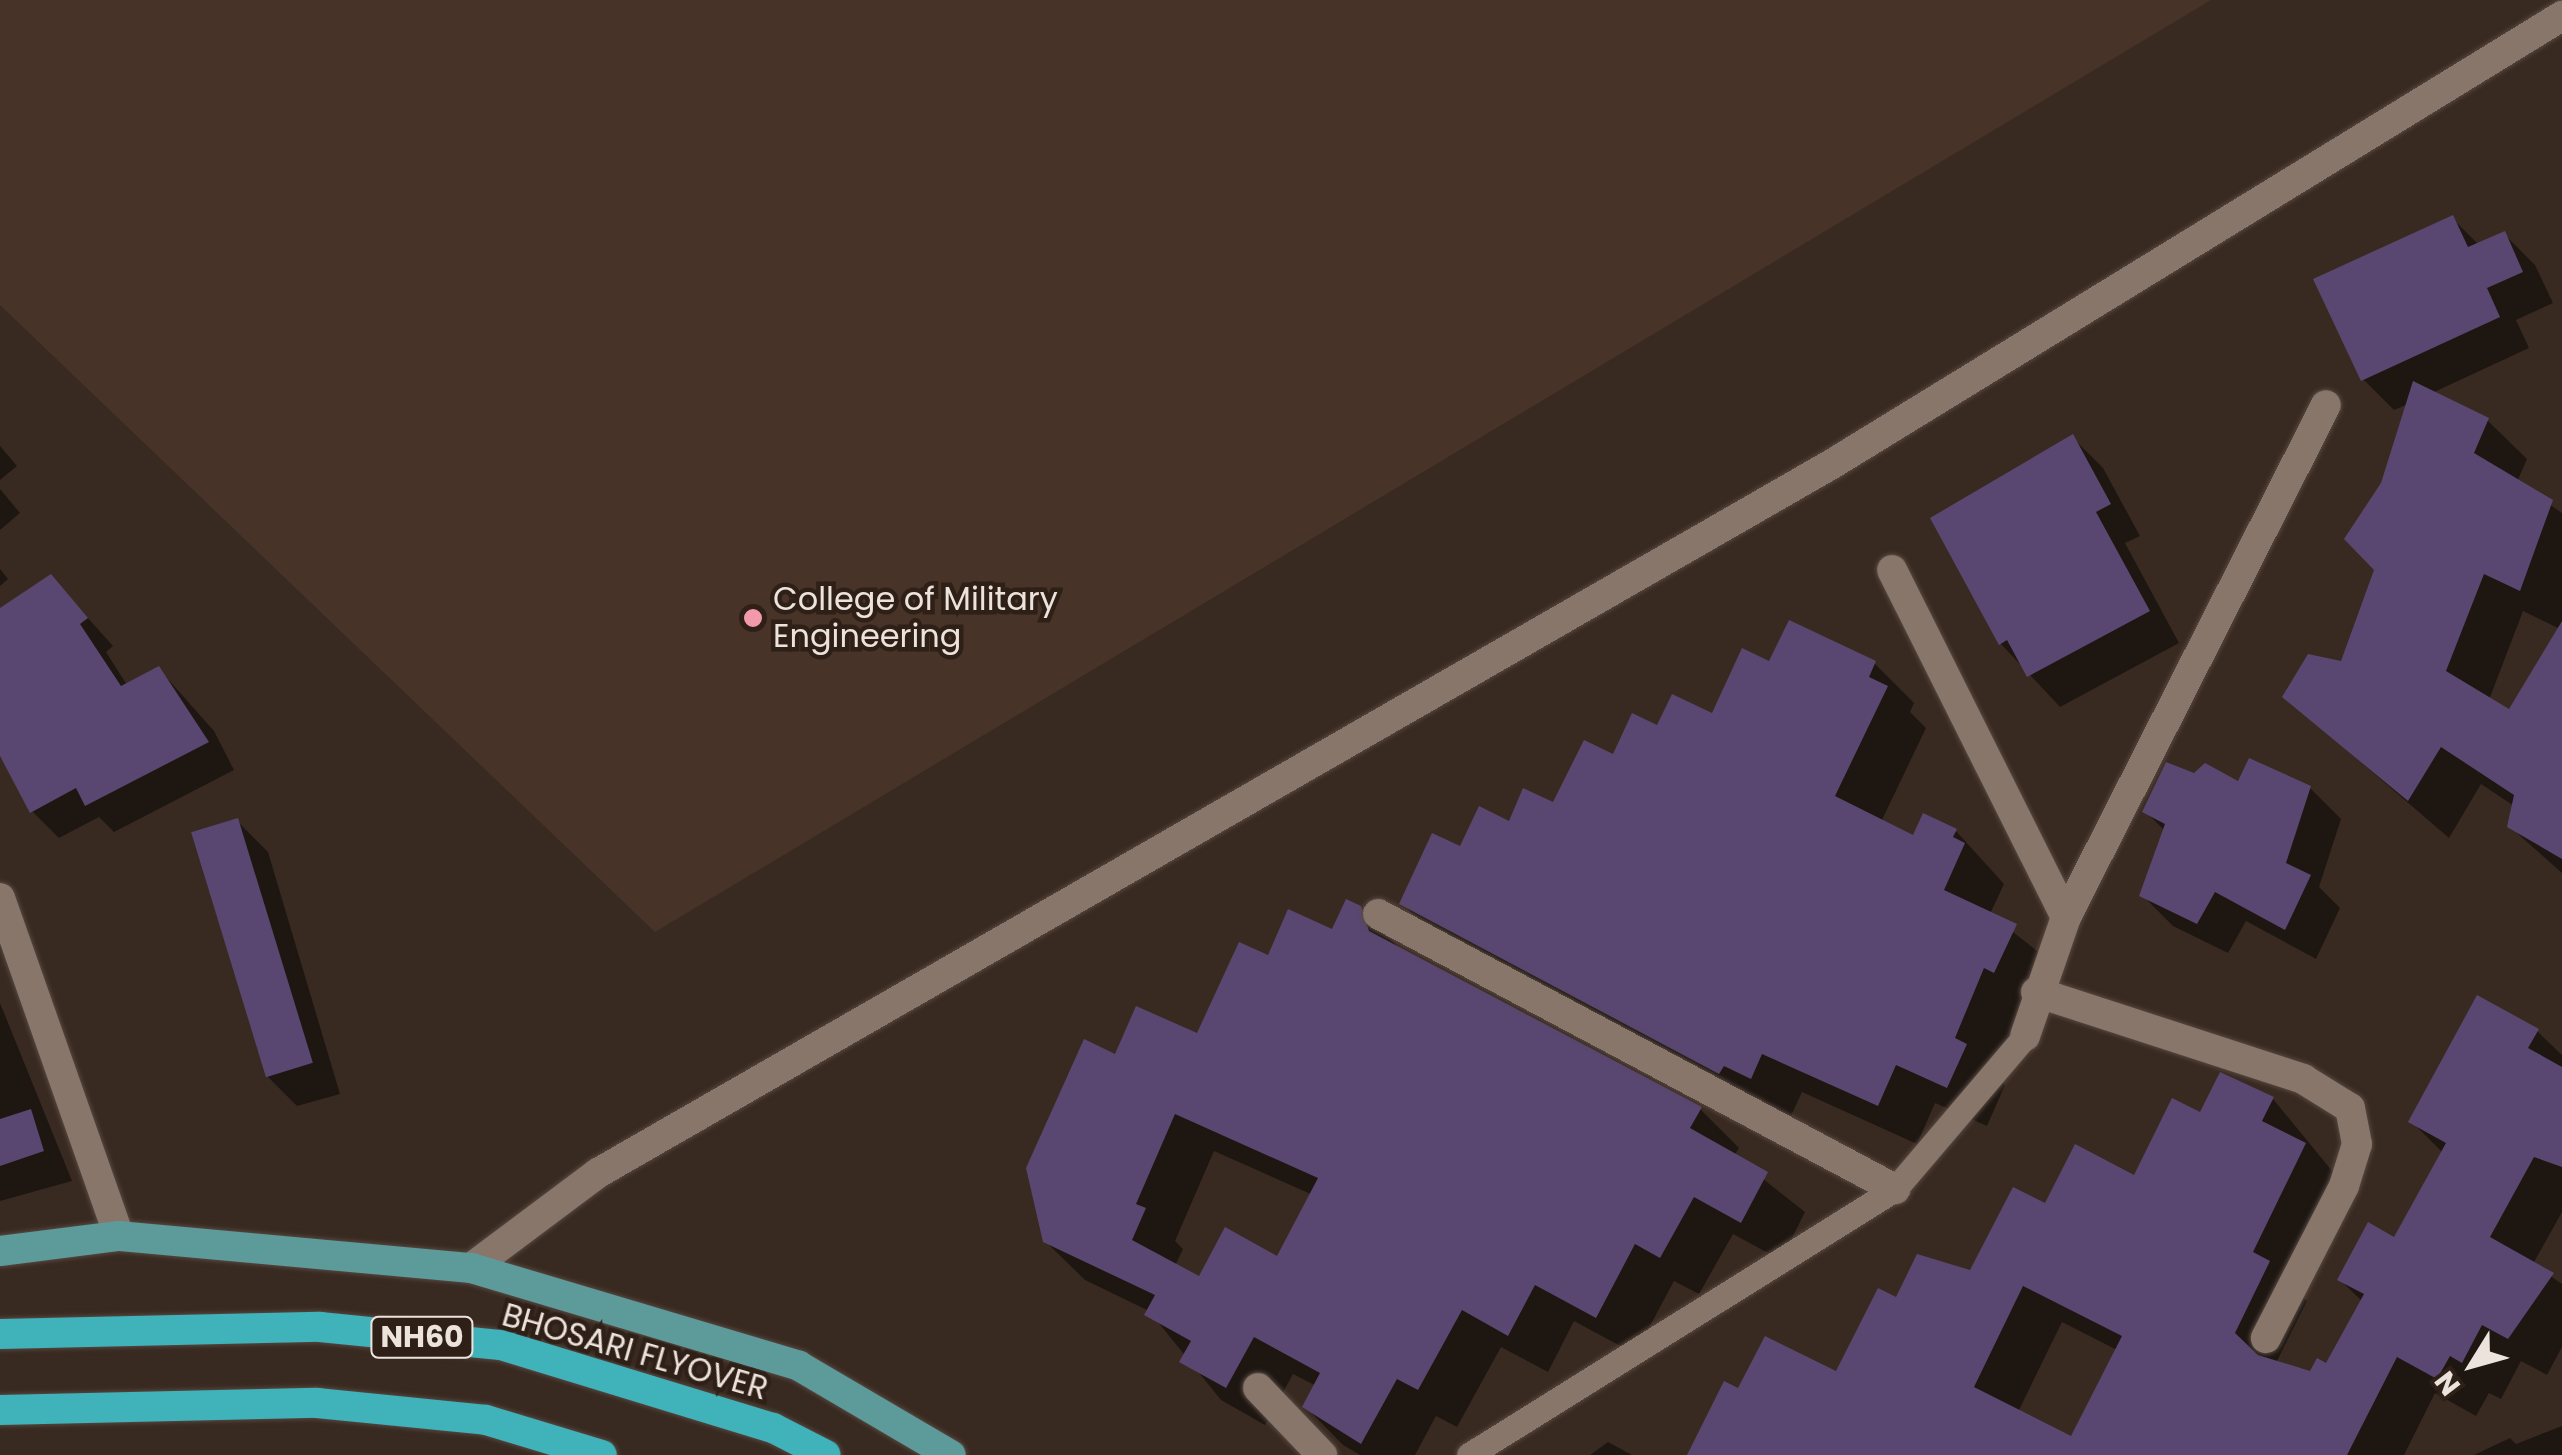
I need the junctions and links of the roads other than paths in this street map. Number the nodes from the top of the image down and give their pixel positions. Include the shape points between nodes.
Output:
1 (2562, 16) edge
2 (2326, 405) dead end
3 (1892, 570) dead end
4 (0, 898) edge
5 (1378, 914) dead end
6 (2066, 917) junction
7 (2036, 992) junction
8 (2024, 1036) joint
9 (1896, 1188) junction
10 (118, 1236) junction
11 (0, 1251) edge
12 (471, 1268) junction
13 (0, 1334) edge
14 (2266, 1338) dead end
15 (1258, 1388) dead end
16 (0, 1410) edge
17 (602, 1455) edge
18 (826, 1455) edge
19 (952, 1455) edge
20 (1322, 1455) edge
21 (1469, 1455) edge

1 - 12 street via 1832,464 598,1173
2 - 6 street
3 - 6 street
4 - 10 street
5 - 9 street
6 - 7 street
7 - 8 street
7 - 14 street via 2303,1079 2350,1108 2356,1144 2344,1186
8 - 9 lane
9 - 21 lane
10 - 11 main road
10 - 12 main road
12 - 19 main road via 798,1366 881,1406
13 - 18 highway, BHOSARI FLYOVER / NH60 via 320,1327 501,1345 773,1428
15 - 20 street
16 - 17 highway, NH60 via 317,1403 486,1420

